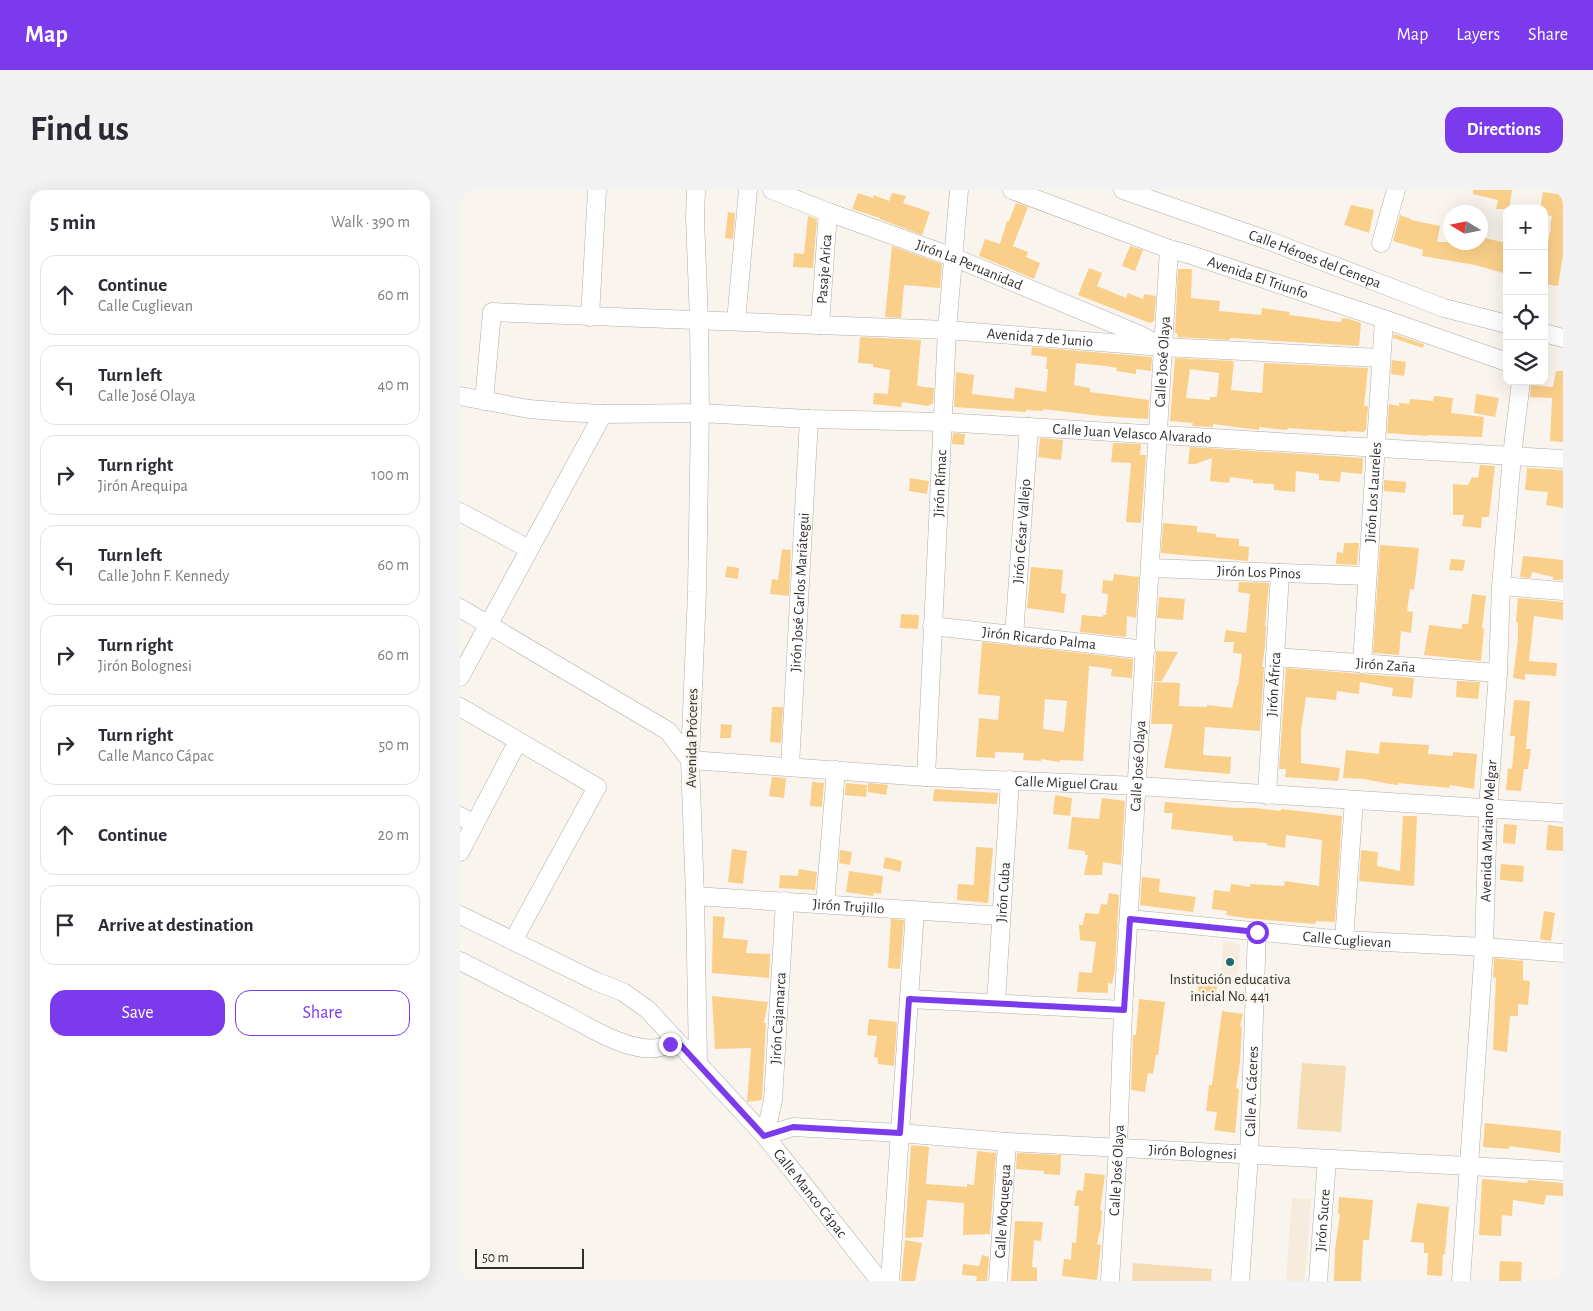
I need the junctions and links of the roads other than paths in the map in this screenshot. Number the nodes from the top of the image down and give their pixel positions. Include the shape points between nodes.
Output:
1 (597, 190) edge
2 (696, 190) edge
3 (748, 190) edge
4 (772, 190) edge
5 (959, 190) edge
6 (1012, 190) edge
7 (1123, 190) edge
8 (1396, 190) edge
9 (828, 212) junction
10 (1381, 243) dead end
11 (1169, 249) junction
12 (953, 258) junction
13 (590, 317) junction
14 (1384, 318) junction
15 (736, 321) junction
16 (699, 322) junction
17 (1503, 323) edge
18 (820, 325) junction
19 (947, 330) junction
20 (1548, 334) edge
21 (1563, 338) edge
22 (1163, 348) junction
23 (1380, 358) junction
24 (1503, 361) edge
25 (1521, 385) edge
26 (460, 396) edge
27 (484, 401) junction
28 (700, 413) junction
29 (602, 414) junction
30 (809, 419) junction
31 (943, 422) junction
32 (1029, 427) junction
33 (1158, 435) junction
34 (1374, 447) junction
35 (1512, 456) junction
36 (1563, 459) edge
37 (460, 512) edge
38 (529, 549) junction
39 (1151, 568) junction
40 (1280, 573) junction
41 (1367, 576) junction
42 (1501, 586) junction
43 (1563, 591) edge
44 (460, 608) edge
45 (488, 625) junction
46 (932, 626) junction
47 (1014, 636) junction
48 (1146, 650) junction
49 (1275, 657) junction
50 (1362, 664) junction
51 (1498, 673) junction
52 (460, 677) edge
53 (460, 707) edge
54 (518, 741) junction
55 (690, 760) junction
56 (790, 766) junction
57 (836, 770) junction
58 (926, 777) junction
59 (1010, 780) junction
60 (1138, 786) junction
61 (1267, 795) junction
62 (1354, 800) junction
63 (1488, 808) junction
64 (1563, 813) edge
65 (467, 820) edge
66 (460, 852) edge
67 (695, 896) junction
68 (785, 901) junction
69 (826, 904) junction
70 (915, 910) junction
71 (460, 915) edge
72 (1001, 916) junction
73 (1130, 919) junction
74 (1257, 932) junction
75 (513, 940) junction
76 (1344, 940) junction
77 (1484, 947) junction
78 (1563, 953) edge
79 (460, 961) edge
80 (909, 999) junction
81 (996, 1003) junction
82 (1124, 1010) junction
83 (676, 1040) junction
84 (698, 1062) junction
85 (900, 1133) junction
86 (764, 1136) junction
87 (1008, 1142) junction
88 (1118, 1147) junction
89 (1249, 1156) junction
90 (1327, 1159) junction
91 (1469, 1166) junction
92 (1563, 1171) edge
93 (880, 1281) edge
94 (890, 1281) edge
95 (998, 1281) edge
96 (1110, 1281) edge
97 (1240, 1281) edge
98 (1318, 1281) edge
99 (1462, 1281) edge

1 - 13 street
2 - 16 street, Avenida Próceres via 694,218
3 - 15 street
4 - 9 street, Jirón La Peruanidad
5 - 12 street, Jirón Rímac
6 - 11 street, Avenida El Triunfo
7 - 17 street, Calle Héroes del Cenepa via 1267,240 1444,308
8 - 10 street
9 - 12 street, Jirón La Peruanidad
9 - 18 street, Pasaje Arica
11 - 14 street, Avenida El Triunfo
11 - 22 street, Calle José Olaya
12 - 19 street, Jirón Rímac
12 - 22 street, Jirón La Peruanidad via 1138,334
13 - 16 street, Avenida 7 de Junio
13 - 27 street, Avenida 7 de Junio via 492,312
14 - 23 street, Jirón Los Laureles
14 - 24 street, Avenida El Triunfo
15 - 16 street, Avenida 7 de Junio
15 - 18 street, Avenida 7 de Junio
16 - 28 street, Avenida Próceres
18 - 19 street, Avenida 7 de Junio
19 - 22 street, Avenida 7 de Junio
19 - 31 street, Jirón Rímac
20 - 21 street
22 - 23 street, Avenida 7 de Junio
22 - 33 street, Calle José Olaya
23 - 34 street, Jirón Los Laureles
25 - 35 street, Avenida Mariano Melgar
26 - 27 street, Calle Juan Velasco Alvarado
27 - 29 street, Calle Juan Velasco Alvarado via 529,409
28 - 29 street, Calle Juan Velasco Alvarado
28 - 30 street, Calle Juan Velasco Alvarado
28 - 55 street, Avenida Próceres
29 - 38 street
30 - 31 street, Calle Juan Velasco Alvarado
30 - 56 street, Jirón José Carlos Mariátegui
31 - 32 street, Calle Juan Velasco Alvarado
31 - 46 street, Jirón Rímac
32 - 33 street, Calle Juan Velasco Alvarado
32 - 47 street, Jirón César Vallejo
33 - 34 street, Calle Juan Velasco Alvarado
33 - 39 street, Calle José Olaya
34 - 35 street, Calle Juan Velasco Alvarado
34 - 41 street, Jirón Los Laureles
35 - 36 street, Calle Juan Velasco Alvarado
35 - 42 street, Avenida Mariano Melgar
37 - 38 street
38 - 45 street
39 - 40 street, Jirón Los Pinos
39 - 48 street, Calle José Olaya
40 - 41 street, Jirón Los Pinos
40 - 49 street, Jirón África
41 - 50 street, Jirón Los Laureles
42 - 43 street
42 - 51 street, Avenida Mariano Melgar
44 - 45 street
45 - 52 street
45 - 55 street via 668,731
46 - 47 street, Jirón Ricardo Palma
46 - 58 street, Jirón Rímac
47 - 48 street, Jirón Ricardo Palma
48 - 60 street, Calle José Olaya
49 - 50 street, Jirón Zaña
49 - 61 street, Jirón África
50 - 51 street, Jirón Zaña
51 - 63 street, Avenida Mariano Melgar
53 - 54 street
54 - 65 street
54 - 75 street via 597,787
55 - 56 street, Calle Miguel Grau
55 - 67 street, Avenida Próceres
56 - 57 street, Calle Miguel Grau
57 - 58 street, Calle Miguel Grau
57 - 69 street
58 - 59 street, Calle Miguel Grau
59 - 60 street, Calle Miguel Grau
59 - 72 street, Jirón Cuba
60 - 61 street, Calle Miguel Grau
60 - 73 street, Calle José Olaya
61 - 62 street, Calle Miguel Grau
62 - 63 street, Calle Miguel Grau
62 - 76 street
63 - 64 street, Calle Miguel Grau
63 - 77 street, Avenida Mariano Melgar
65 - 66 street
67 - 68 street, Jirón Trujillo
67 - 84 street, Avenida Próceres
68 - 69 street, Jirón Trujillo
68 - 86 street, Jirón Cajamarca via 773,1100
69 - 70 street, Jirón Trujillo
70 - 72 street, Jirón Trujillo
70 - 80 street
71 - 75 street, Calle Manco Cápac
72 - 81 street, Jirón Cuba
73 - 74 street, Calle Cuglievan
73 - 82 street, Calle José Olaya
74 - 76 street, Calle Cuglievan
74 - 89 street, Calle A. Cáceres
75 - 83 street, Calle Manco Cápac via 623,992 636,1000
76 - 77 street, Calle Cuglievan
77 - 78 street, Calle Cuglievan
77 - 91 street, Avenida Mariano Melgar
79 - 83 street via 627,1044 656,1049
80 - 81 street
80 - 85 street
81 - 82 street
82 - 88 street, Calle José Olaya
83 - 84 street, Calle Manco Cápac
84 - 86 street, Calle Manco Cápac
85 - 86 street, Jirón Bolognesi via 793,1127
85 - 87 street, Jirón Bolognesi
85 - 94 street
86 - 93 street, Calle Manco Cápac
87 - 88 street, Jirón Bolognesi
87 - 95 street, Calle Moquegua
88 - 89 street, Jirón Bolognesi
88 - 96 street, Calle José Olaya
89 - 90 street, Jirón Bolognesi
89 - 97 street, Calle A. Cáceres
90 - 91 street, Jirón Bolognesi
90 - 98 street, Jirón Sucre
91 - 92 street, Jirón Bolognesi
91 - 99 street, Avenida Mariano Melgar

